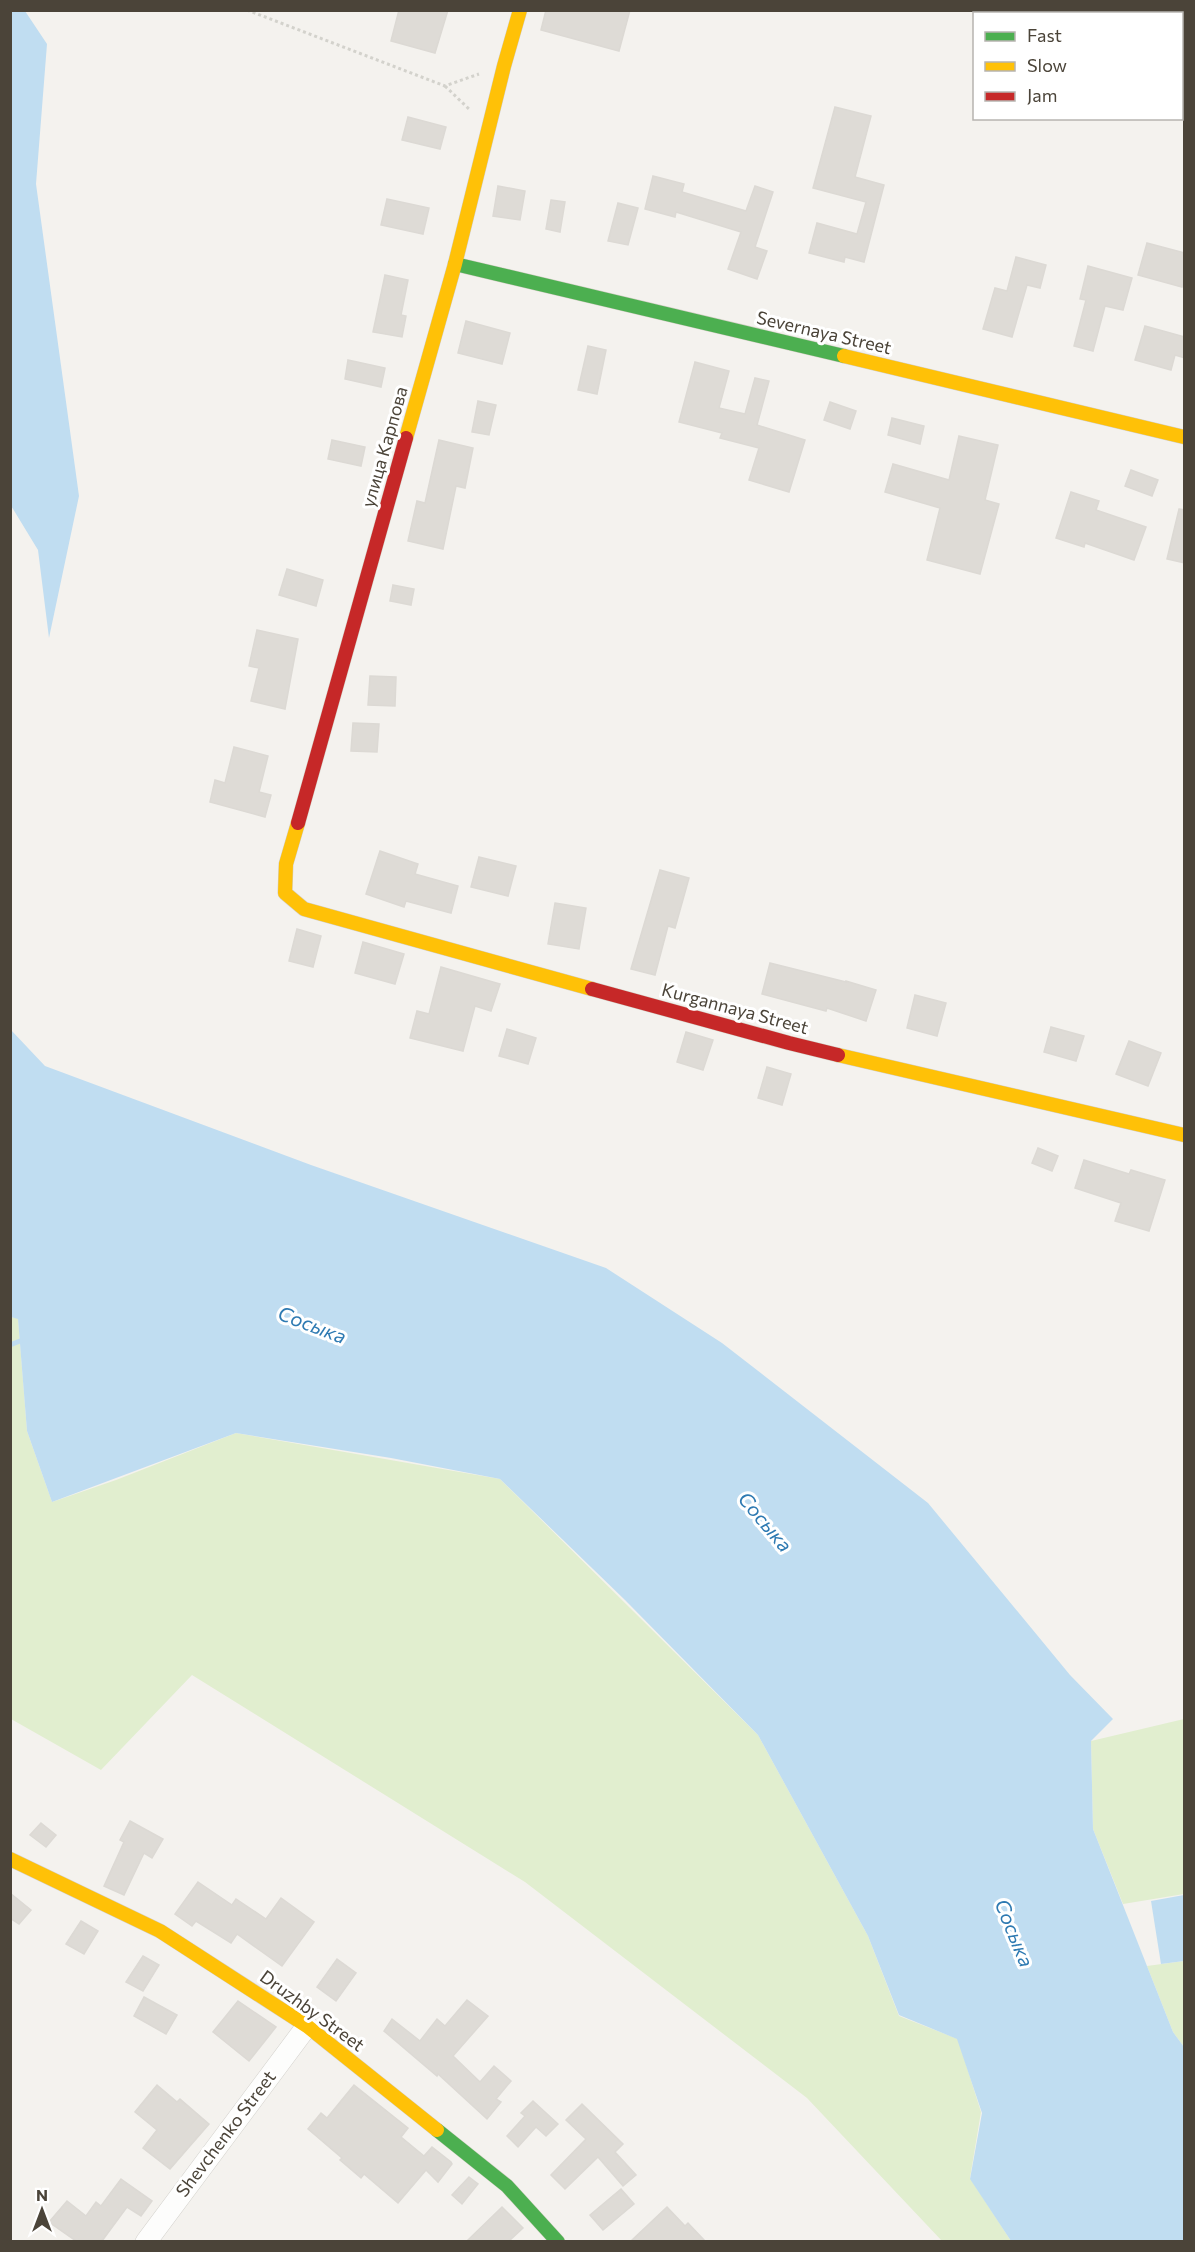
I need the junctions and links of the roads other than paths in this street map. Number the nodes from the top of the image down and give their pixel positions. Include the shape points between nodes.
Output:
1 (520, 10) edge
2 (454, 264) junction
3 (1185, 436) edge
4 (285, 893) joint
5 (1185, 1135) edge
6 (10, 1859) edge
7 (307, 2026) junction
8 (146, 2241) edge
9 (558, 2241) edge

1 - 2 street, улица Карпова
2 - 3 street, Severnaya Street
2 - 4 street, улица Карпова via 286,864
4 - 5 street, Kurgannaya Street via 304,909 789,1043
6 - 7 street, Druzhby Street via 160,1931
7 - 8 street, Shevchenko Street
7 - 9 street, Druzhby Street via 507,2186

